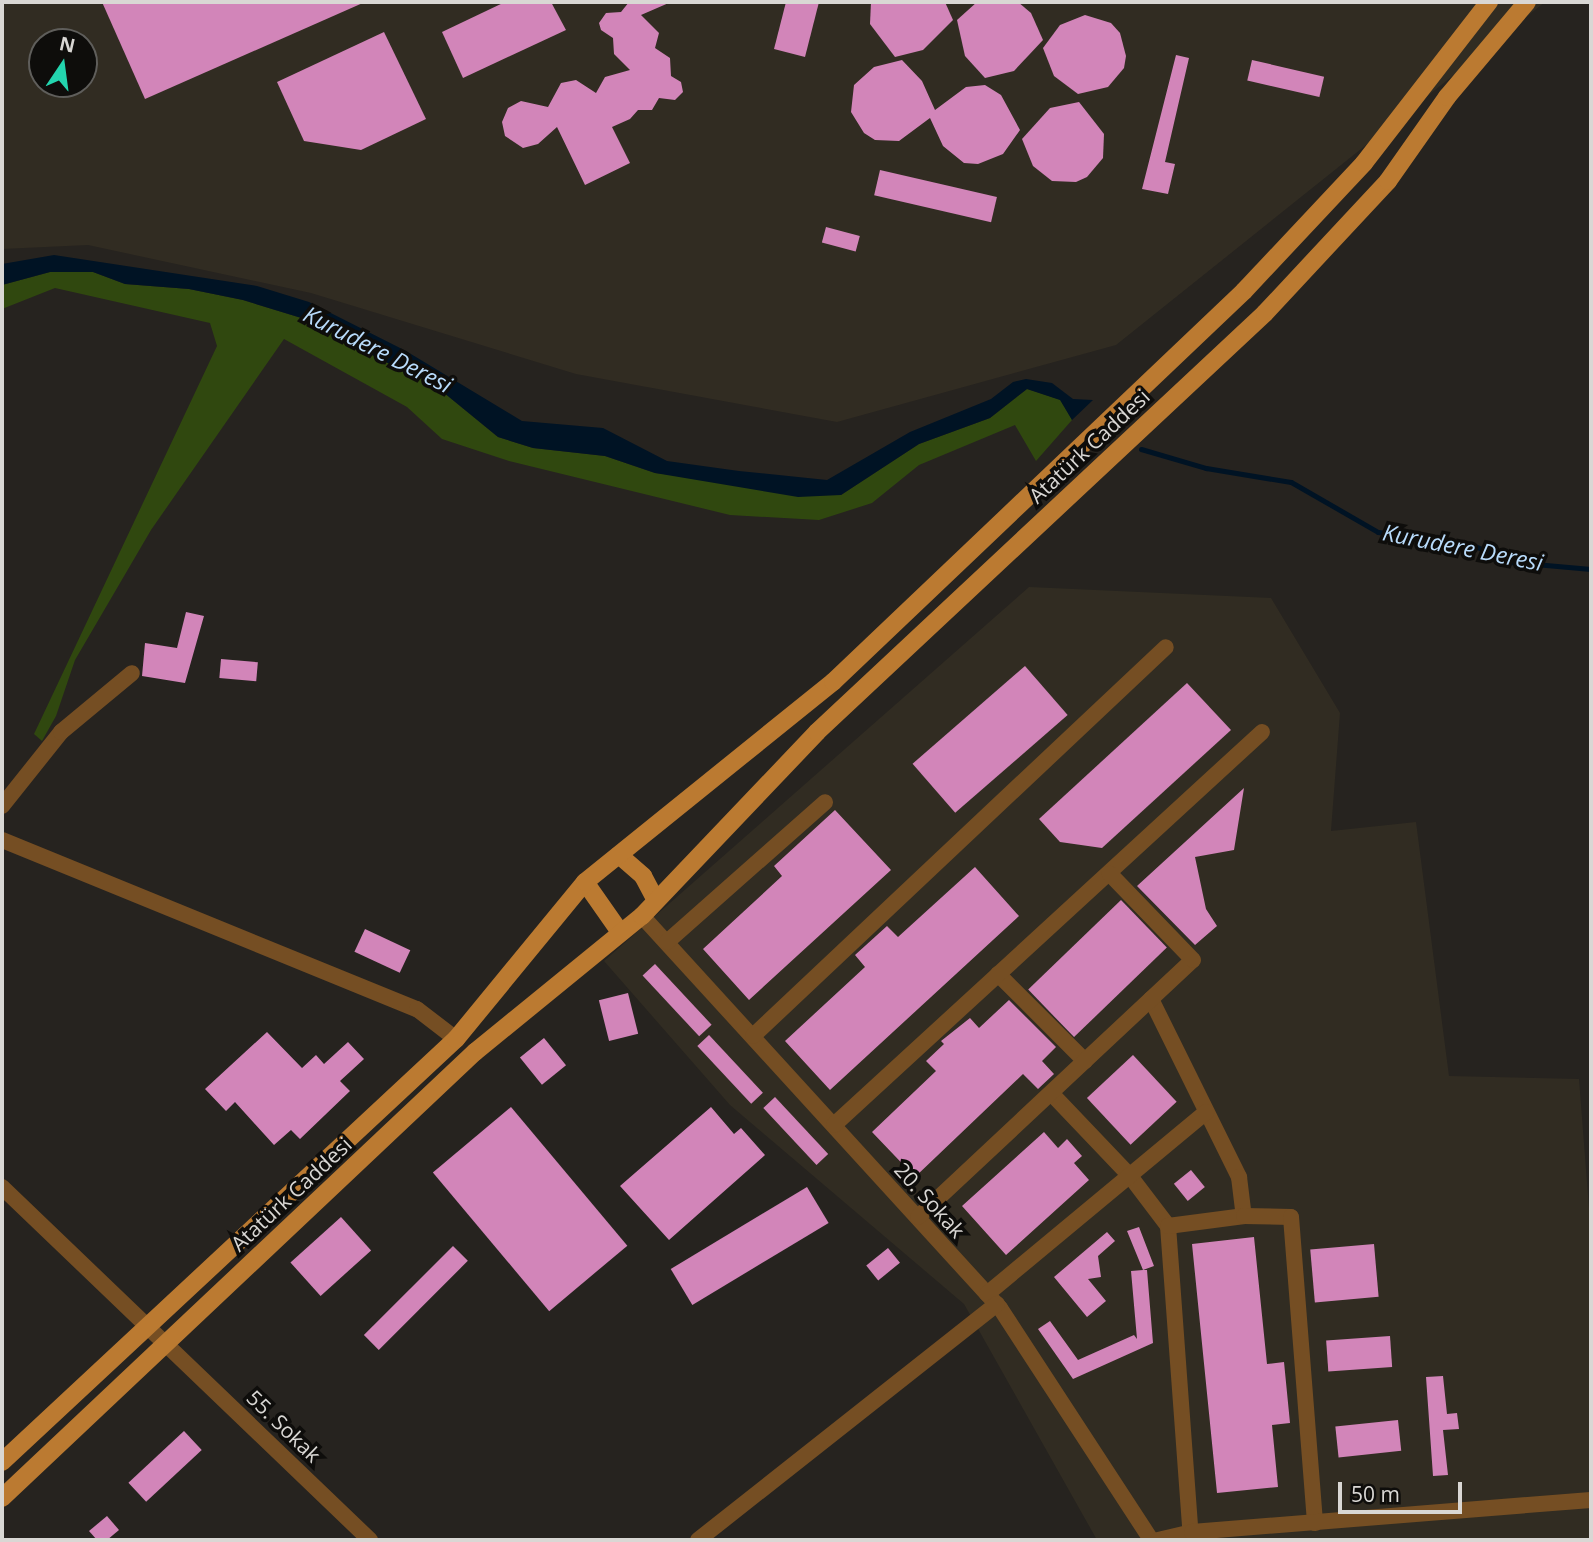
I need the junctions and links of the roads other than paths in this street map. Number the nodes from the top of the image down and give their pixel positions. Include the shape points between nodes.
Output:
1 (1489, 2) edge
2 (1527, 2) edge
3 (1166, 647) dead end
4 (132, 673) dead end
5 (1262, 732) dead end
6 (825, 802) dead end
7 (2, 806) edge
8 (2, 840) edge
9 (619, 855) junction
10 (1110, 874) junction
11 (585, 882) junction
12 (655, 899) junction
13 (642, 916) junction
14 (620, 932) junction
15 (667, 942) junction
16 (998, 975) junction
17 (1151, 999) junction
18 (752, 1036) junction
19 (456, 1039) junction
20 (1085, 1061) junction
21 (1051, 1093) junction
22 (1206, 1112) junction
23 (834, 1125) junction
24 (1130, 1176) junction
25 (2, 1186) edge
26 (1244, 1216) junction
27 (918, 1217) junction
28 (1168, 1226) junction
29 (992, 1299) junction
30 (149, 1324) junction
31 (168, 1342) junction
32 (2, 1462) edge
33 (2, 1498) edge
34 (1591, 1500) edge
35 (1315, 1522) junction
36 (1191, 1536) edge
37 (370, 1540) edge
38 (698, 1540) edge
39 (1151, 1540) edge
40 (1157, 1540) edge

1 - 9 main road, Atatürk Caddesi via 1364,163 1244,291 833,682
2 - 12 main road, Atatürk Caddesi via 1447,97 1388,181 1311,268 817,732
3 - 18 street
4 - 7 street via 61,732
5 - 10 street
6 - 15 street
8 - 19 street via 417,1009
9 - 11 main road, Atatürk Caddesi
9 - 12 main road via 642,876
10 - 16 street
10 - 17 street via 1193,960
11 - 14 main road
11 - 19 main road, Atatürk Caddesi
12 - 13 main road, Atatürk Caddesi
13 - 14 main road, Atatürk Caddesi
13 - 15 street, 20. Sokak
14 - 31 main road, Atatürk Caddesi via 475,1052
15 - 18 street, 20. Sokak
16 - 20 street
16 - 23 street
17 - 20 street
17 - 22 street
18 - 23 street, 20. Sokak
19 - 30 main road, Atatürk Caddesi
20 - 21 street
21 - 24 street
21 - 27 street
22 - 24 street
22 - 26 street via 1239,1177
23 - 27 street, 20. Sokak
24 - 28 street
24 - 29 street
25 - 30 street, 55. Sokak
26 - 28 street
26 - 35 street via 1292,1217
27 - 29 street, 20. Sokak
28 - 36 street
29 - 38 street
29 - 39 street, 20. Sokak
30 - 31 street, 55. Sokak
30 - 32 main road, Atatürk Caddesi
31 - 33 main road, Atatürk Caddesi
31 - 37 street, 55. Sokak
34 - 35 street
35 - 36 street
36 - 40 street

